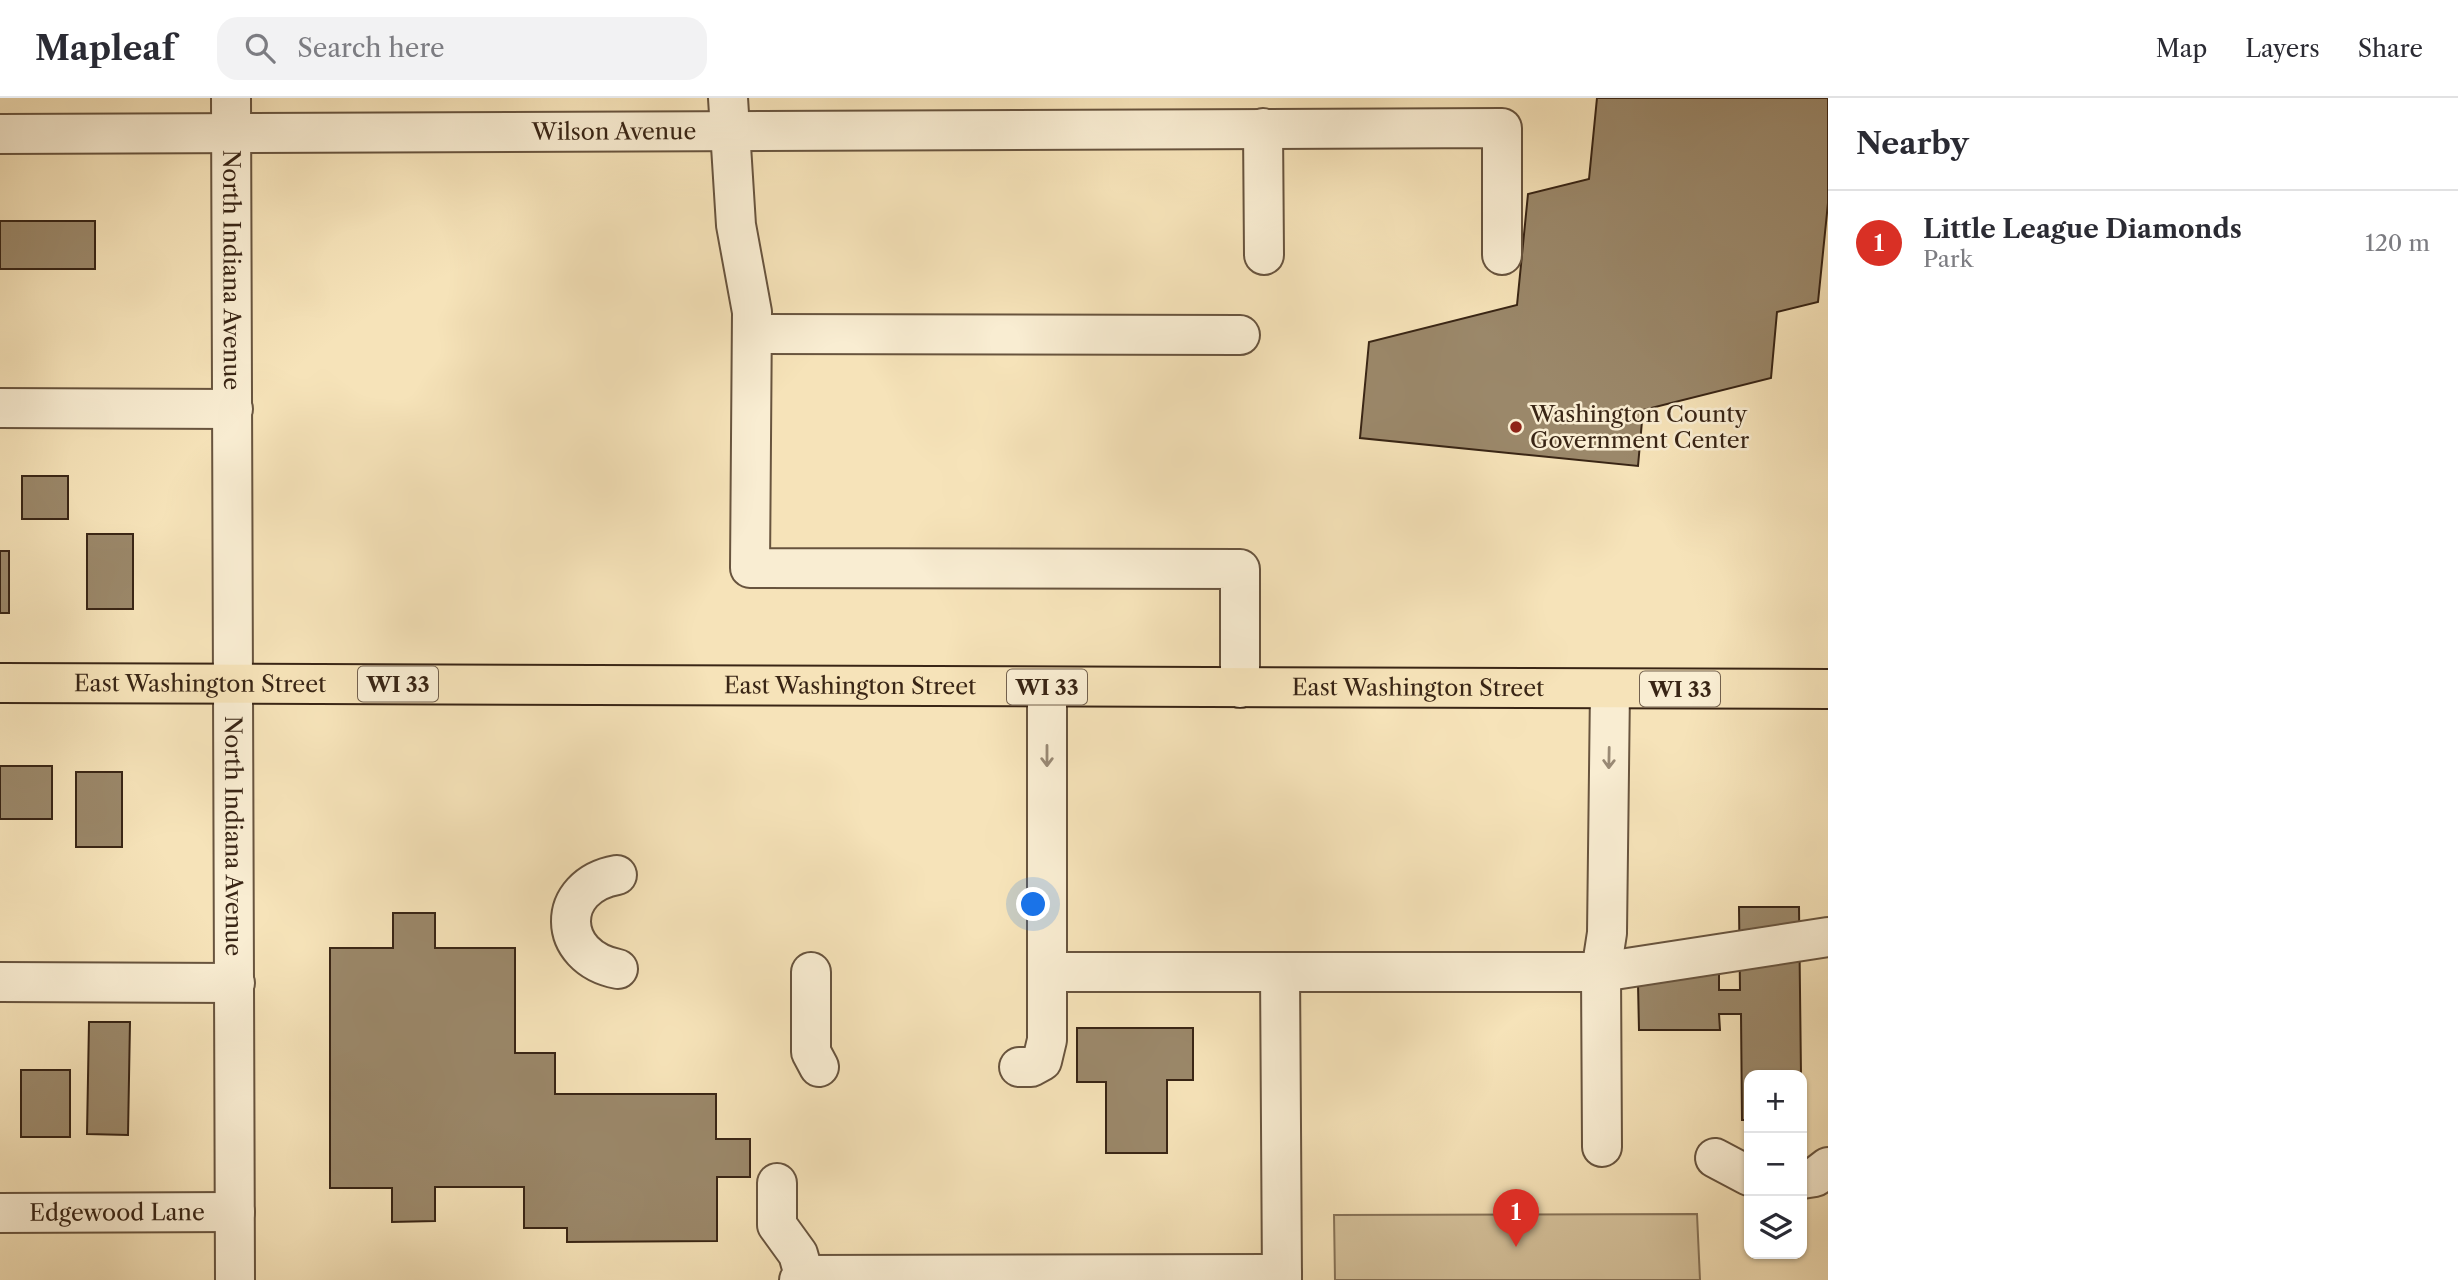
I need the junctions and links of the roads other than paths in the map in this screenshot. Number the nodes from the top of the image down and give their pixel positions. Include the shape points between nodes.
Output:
1 (730, 114) edge
2 (231, 115) edge
3 (1245, 128) junction
4 (0, 134) edge
5 (1502, 255) dead end
6 (1264, 256) dead end
7 (752, 334) junction
8 (1240, 335) dead end
9 (0, 408) edge
10 (233, 409) junction
11 (0, 683) edge
12 (235, 683) junction
13 (1047, 687) junction
14 (1240, 688) junction
15 (1828, 689) edge
16 (1610, 690) junction
17 (617, 875) dead end
18 (1828, 937) edge
19 (618, 969) dead end
20 (811, 972) dead end
21 (1047, 972) junction
22 (1280, 972) junction
23 (1601, 972) junction
24 (0, 982) edge
25 (235, 983) junction
26 (819, 1067) dead end
27 (1019, 1067) dead end
28 (1602, 1147) dead end
29 (1715, 1158) dead end
30 (1828, 1167) edge
31 (1744, 1173) edge
32 (1807, 1178) edge
33 (777, 1183) dead end
34 (235, 1212) junction
35 (0, 1213) edge
36 (1282, 1277) edge
37 (802, 1278) edge
38 (235, 1280) edge

1 - 2 street, Wilson Avenue
1 - 3 street, Wilson Avenue
1 - 7 street via 736,225
2 - 4 street, Wilson Avenue
2 - 10 street, North Indiana Avenue
3 - 5 street, Wilson Avenue via 1502,128
3 - 6 street
7 - 8 street
7 - 14 street via 750,568 1240,569
9 - 10 street
10 - 12 street, North Indiana Avenue
11 - 12 main road, East Washington Street / WI 33
12 - 13 main road, East Washington Street / WI 33
12 - 25 street, North Indiana Avenue
13 - 14 main road, East Washington Street / WI 33
13 -> 21 street
14 - 16 main road, East Washington Street / WI 33
15 - 16 main road, East Washington Street / WI 33
16 -> 23 street via 1607,933
17 - 19 street via 599,878 584,889 570,922 584,955
18 - 23 street
20 - 26 street via 811,1052
21 - 22 street
21 - 27 street via 1047,1040 1042,1060
22 - 23 street
22 - 36 street
23 - 28 street
24 - 25 street
25 - 34 street, North Indiana Avenue
29 - 31 street
30 - 32 street
33 - 37 street via 777,1225 798,1254
34 - 35 street, Edgewood Lane
34 - 38 street, North Indiana Avenue
36 - 37 street

